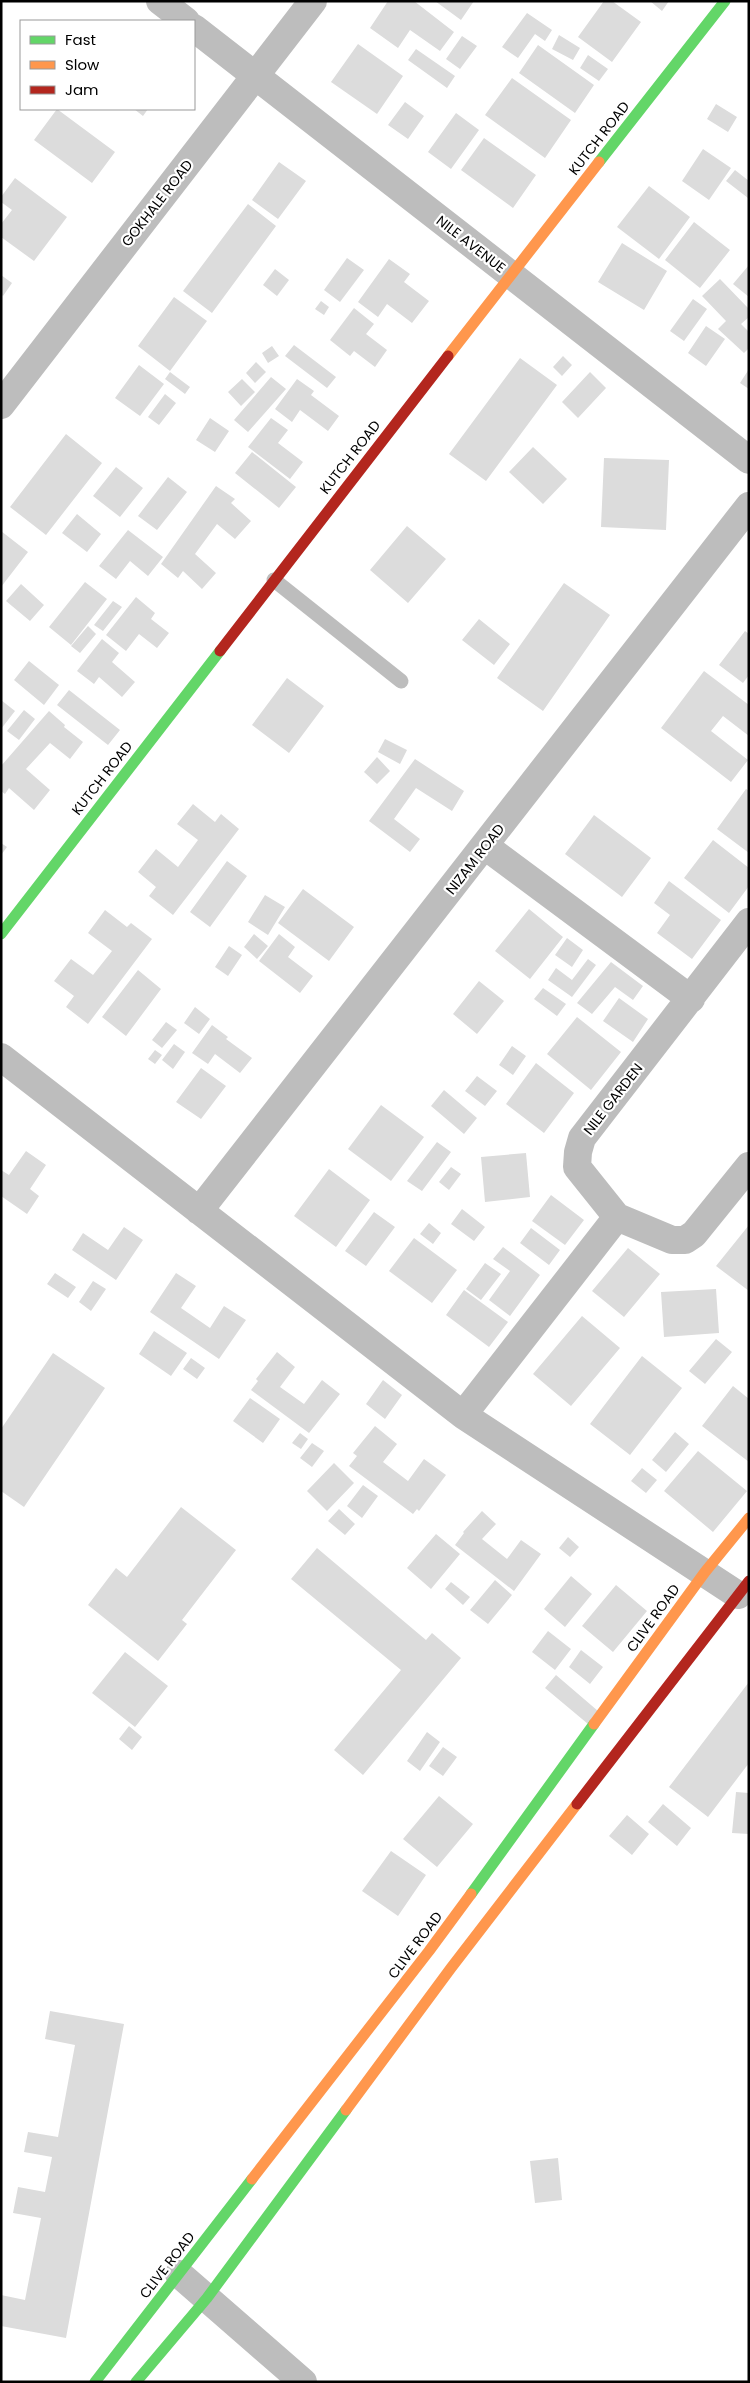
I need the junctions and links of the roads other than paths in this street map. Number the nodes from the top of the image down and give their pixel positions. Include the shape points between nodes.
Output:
1 (160, 1) edge
2 (313, 1) edge
3 (725, 1) edge
4 (185, 20) edge
5 (195, 29) edge
6 (254, 75) junction
7 (511, 274) junction
8 (1, 405) edge
9 (749, 460) edge
10 (749, 506) edge
11 (274, 580) junction
12 (401, 681) dead end
13 (485, 846) junction
14 (749, 922) edge
15 (1, 934) edge
16 (691, 999) junction
17 (1, 1057) edge
18 (749, 1166) edge
19 (199, 1212) junction
20 (617, 1216) junction
21 (463, 1414) junction
22 (749, 1518) edge
23 (705, 1572) junction
24 (743, 1588) edge
25 (179, 2274) junction
26 (207, 2298) junction
27 (95, 2382) edge
28 (136, 2382) edge
29 (304, 2382) edge

1 - 4 street
2 - 6 street, GOKHALE ROAD
3 - 7 street, KUTCH ROAD
5 - 6 street, NILE AVENUE
6 - 7 street, NILE AVENUE
6 - 8 street, GOKHALE ROAD
7 - 9 street, NILE AVENUE
7 - 11 street, KUTCH ROAD
10 - 13 street, NIZAM ROAD
11 - 12 lane
11 - 15 street, KUTCH ROAD
13 - 16 street
13 - 19 street, NIZAM ROAD
14 - 16 street, NILE GARDEN
16 - 20 street, NILE GARDEN via 582,1138 577,1167
17 - 19 street
18 - 20 street, NILE GARDEN via 694,1234 684,1240 672,1240
19 - 21 street
20 - 21 street
21 - 23 street
22 - 23 street, CLIVE ROAD
23 - 24 street
23 - 25 street, CLIVE ROAD via 429,1951
24 - 26 street via 451,1968
25 - 26 street
25 - 27 street, CLIVE ROAD
26 - 28 street
26 - 29 street

